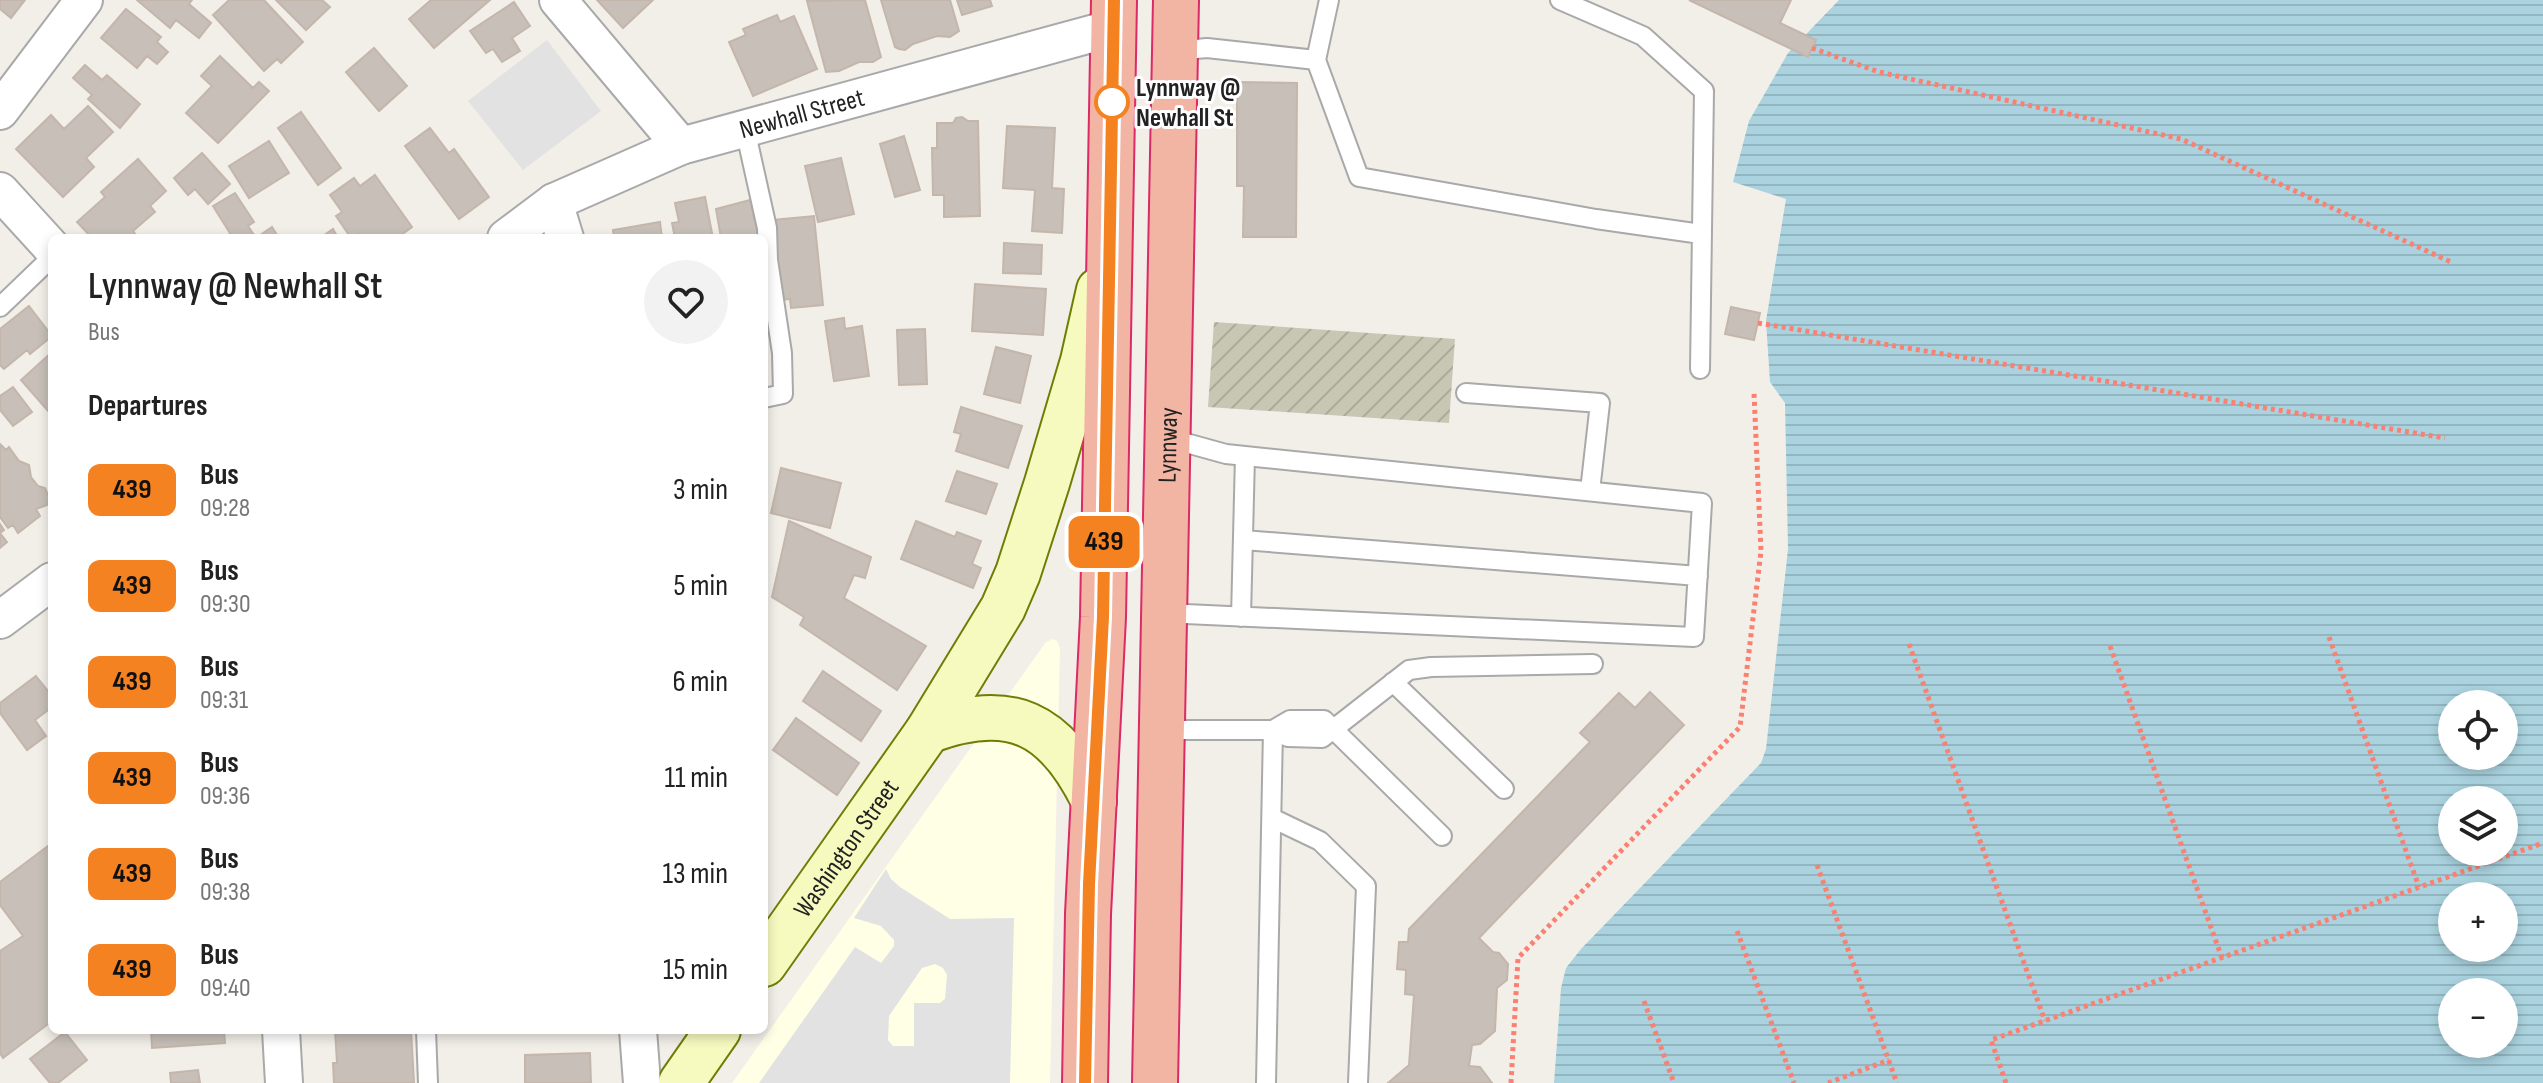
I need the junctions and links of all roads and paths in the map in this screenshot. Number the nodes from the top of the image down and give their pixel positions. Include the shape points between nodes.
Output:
1 (84, 0) edge
2 (558, 0) edge
3 (1176, 0) edge
4 (1329, 0) edge
5 (1560, 0) edge
6 (1114, 14) edge
7 (1812, 48) dead end
8 (1175, 51) junction
9 (1316, 60) junction
10 (0, 111) edge
11 (745, 129) junction
12 (681, 146) junction
13 (0, 191) edge
14 (554, 202) junction
15 (511, 234) edge
16 (564, 234) edge
17 (767, 234) edge
18 (1109, 234) junction
19 (1701, 234) junction
20 (48, 244) edge
21 (768, 260) edge
22 (48, 261) edge
23 (2451, 262) dead end
24 (0, 307) edge
25 (1758, 323) dead end
26 (1700, 369) dead end
27 (1466, 393) dead end
28 (1754, 393) dead end
29 (768, 397) edge
30 (1168, 438) junction
31 (2445, 438) dead end
32 (1245, 456) junction
33 (1590, 491) junction
34 (1243, 540) junction
35 (1698, 576) junction
36 (48, 584) edge
37 (1164, 613) junction
38 (1241, 617) junction
39 (0, 620) edge
40 (2329, 637) dead end
41 (1909, 644) dead end
42 (2110, 646) dead end
43 (1593, 664) dead end
44 (1393, 682) junction
45 (1332, 729) junction
46 (1161, 730) junction
47 (1273, 730) junction
48 (928, 731) junction
49 (1504, 789) dead end
50 (1094, 801) junction
51 (1272, 818) junction
52 (1442, 836) dead end
53 (2543, 843) edge
54 (1817, 865) dead end
55 (2419, 887) junction
56 (1737, 931) dead end
57 (768, 958) edge
58 (2222, 958) junction
59 (1644, 1001) dead end
60 (2045, 1021) junction
61 (281, 1034) edge
62 (426, 1034) edge
63 (638, 1034) edge
64 (715, 1034) edge
65 (1889, 1060) junction
66 (284, 1083) edge
67 (428, 1083) edge
68 (642, 1083) edge
69 (681, 1083) edge
70 (1085, 1083) edge
71 (1155, 1083) edge
72 (1266, 1083) edge
73 (1358, 1083) edge
74 (1511, 1083) edge
75 (1674, 1083) edge
76 (1794, 1083) edge
77 (1828, 1083) edge
78 (1897, 1083) edge
79 (2006, 1083) edge

1 - 10 street
2 - 12 street
3 - 8 highway, Lynnway
4 - 9 lane
5 - 19 lane via 1643,36 1704,91
6 - 11 street, Newhall Street
6 - 18 highway
7 - 23 path via 1879,72 2181,139
8 - 9 lane via 1207,48
8 - 30 highway, Lynnway
9 - 19 lane via 1359,177
11 - 12 street, Newhall Street
11 - 17 lane
12 - 14 street, Newhall Street
13 - 20 street
14 - 15 street, Newhall Street
14 - 16 street
18 - 48 main road, Washington Street via 1087,347 1018,573 1003,608
18 - 50 highway via 1103,617
19 - 26 lane
21 - 29 lane via 783,394
22 - 24 lane
25 - 31 path
27 - 33 lane via 1600,403
28 - 74 path via 1761,551 1740,727 1518,958
30 - 32 lane
30 - 37 highway, Lynnway
32 - 33 lane
32 - 34 lane
33 - 35 lane via 1702,503
34 - 35 lane
34 - 38 lane
35 - 38 lane via 1694,637
36 - 39 street
37 - 38 lane
37 - 46 highway, Lynnway
40 - 55 path
41 - 60 path
42 - 58 path
43 - 44 lane via 1431,667 1409,670
44 - 45 lane
44 - 49 lane
45 - 47 lane via 1324,720 1290,720
45 - 52 lane
46 - 47 lane
46 - 71 highway, Lynnway
47 - 51 lane
48 - 50 main road via 975,717 1025,724 1061,750
48 - 57 main road, Washington Street
50 - 70 highway
51 - 72 lane
51 - 73 lane via 1320,841 1366,886
53 - 55 path
54 - 65 path
55 - 58 path
56 - 76 path
58 - 60 path
59 - 75 path
60 - 79 path via 1991,1040
61 - 66 street
62 - 67 lane
63 - 68 street
64 - 69 main road
65 - 77 path
65 - 78 path

